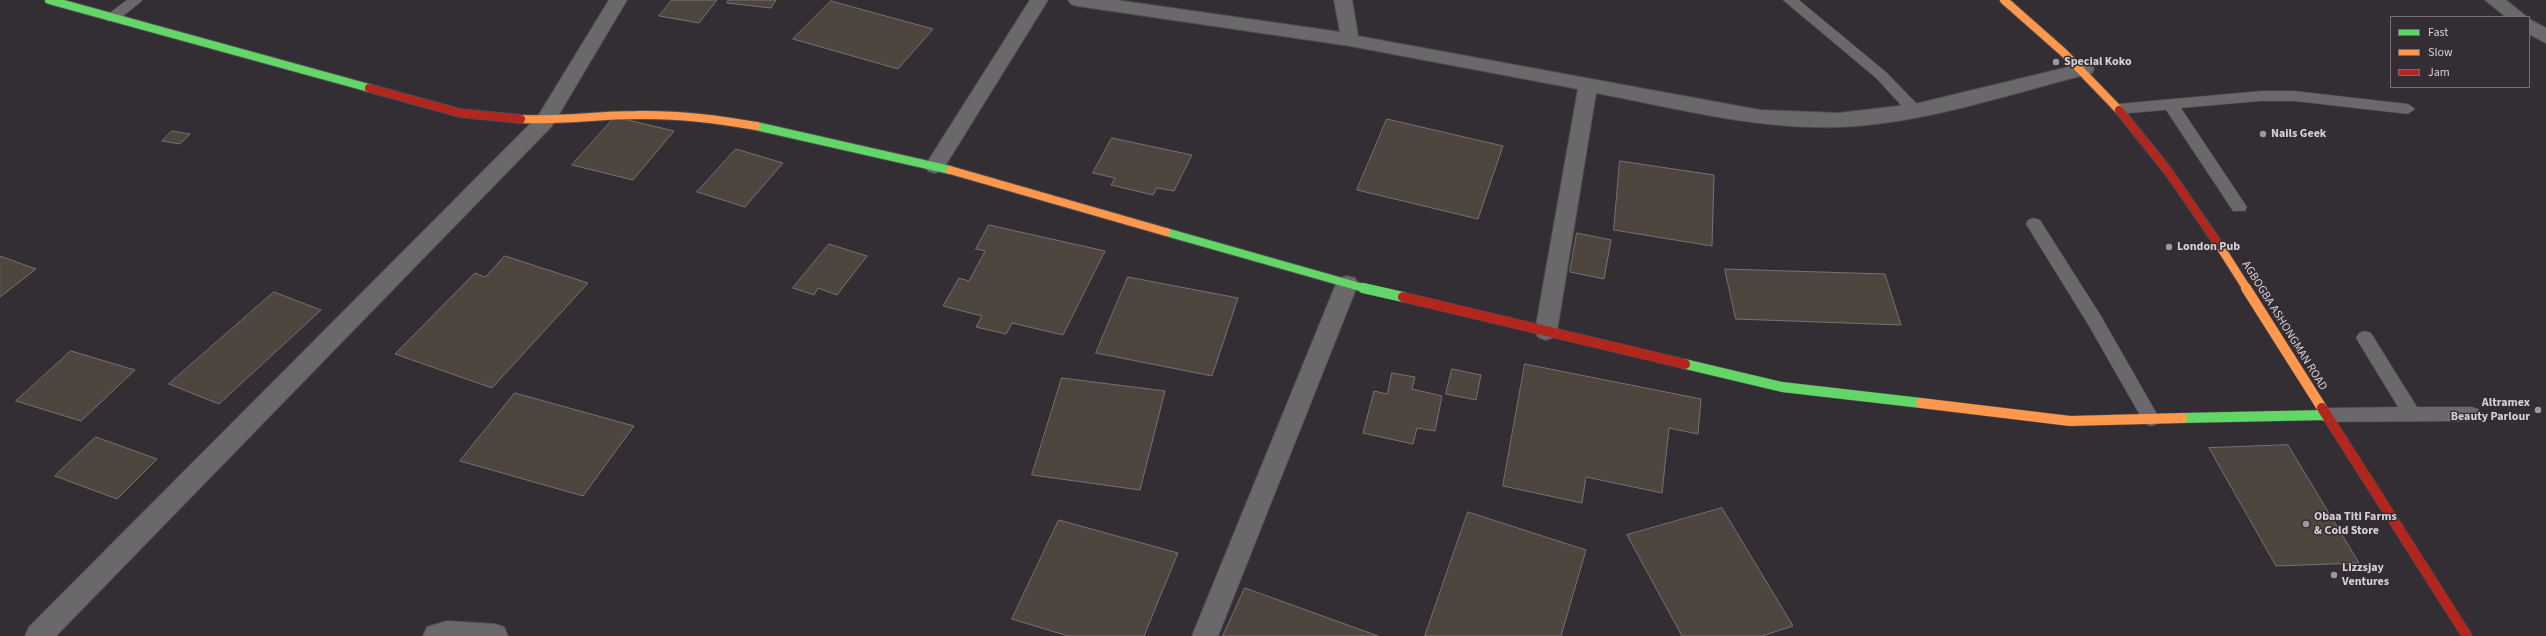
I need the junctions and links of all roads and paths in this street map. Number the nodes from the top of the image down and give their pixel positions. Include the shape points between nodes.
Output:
1 (49, 0) edge
2 (136, 0) edge
3 (618, 0) edge
4 (1039, 0) edge
5 (1077, 0) edge
6 (1343, 0) edge
7 (1790, 0) edge
8 (2004, 0) edge
9 (2494, 0) edge
10 (2517, 16) edge
11 (112, 18) junction
12 (2530, 26) edge
13 (2546, 37) edge
14 (1350, 40) junction
15 (2085, 69) junction
16 (1588, 84) junction
17 (2171, 105) junction
18 (2118, 109) junction
19 (2408, 109) dead end
20 (1915, 111) junction
21 (545, 121) junction
22 (935, 166) junction
23 (2239, 207) dead end
24 (2034, 224) dead end
25 (1347, 284) junction
26 (1546, 331) junction
27 (2365, 338) dead end
28 (2412, 414) junction
29 (2472, 414) dead end
30 (2326, 415) junction
31 (2151, 419) junction
32 (38, 636) edge
33 (436, 636) edge
34 (495, 636) edge
35 (1205, 636) edge
36 (2468, 636) edge

1 - 11 street
2 - 11 lane
3 - 21 street
4 - 22 street
5 - 14 street
6 - 14 street
7 - 20 lane via 1881,75
8 - 15 street, AGBOGBA ASHONGMAN ROAD via 2036,23
9 - 10 street
11 - 21 street via 460,113
12 - 13 street
14 - 16 street
15 - 18 street, AGBOGBA ASHONGMAN ROAD
15 - 20 street
16 - 20 street via 1760,116 1839,120
16 - 26 street
17 - 18 lane
17 - 19 lane via 2261,96 2294,96
17 - 23 lane
18 - 30 street, AGBOGBA ASHONGMAN ROAD via 2182,191 2223,251
21 - 22 street via 622,115 686,115 749,125
21 - 32 street
22 - 25 street
24 - 31 lane via 2095,321
25 - 26 street
25 - 35 street
26 - 31 street via 1782,388 2070,421
27 - 28 lane
28 - 29 lane
28 - 30 lane
30 - 31 street
30 - 36 street, AGBOGBA ASHONGMAN ROAD
33 - 34 street via 447,633

